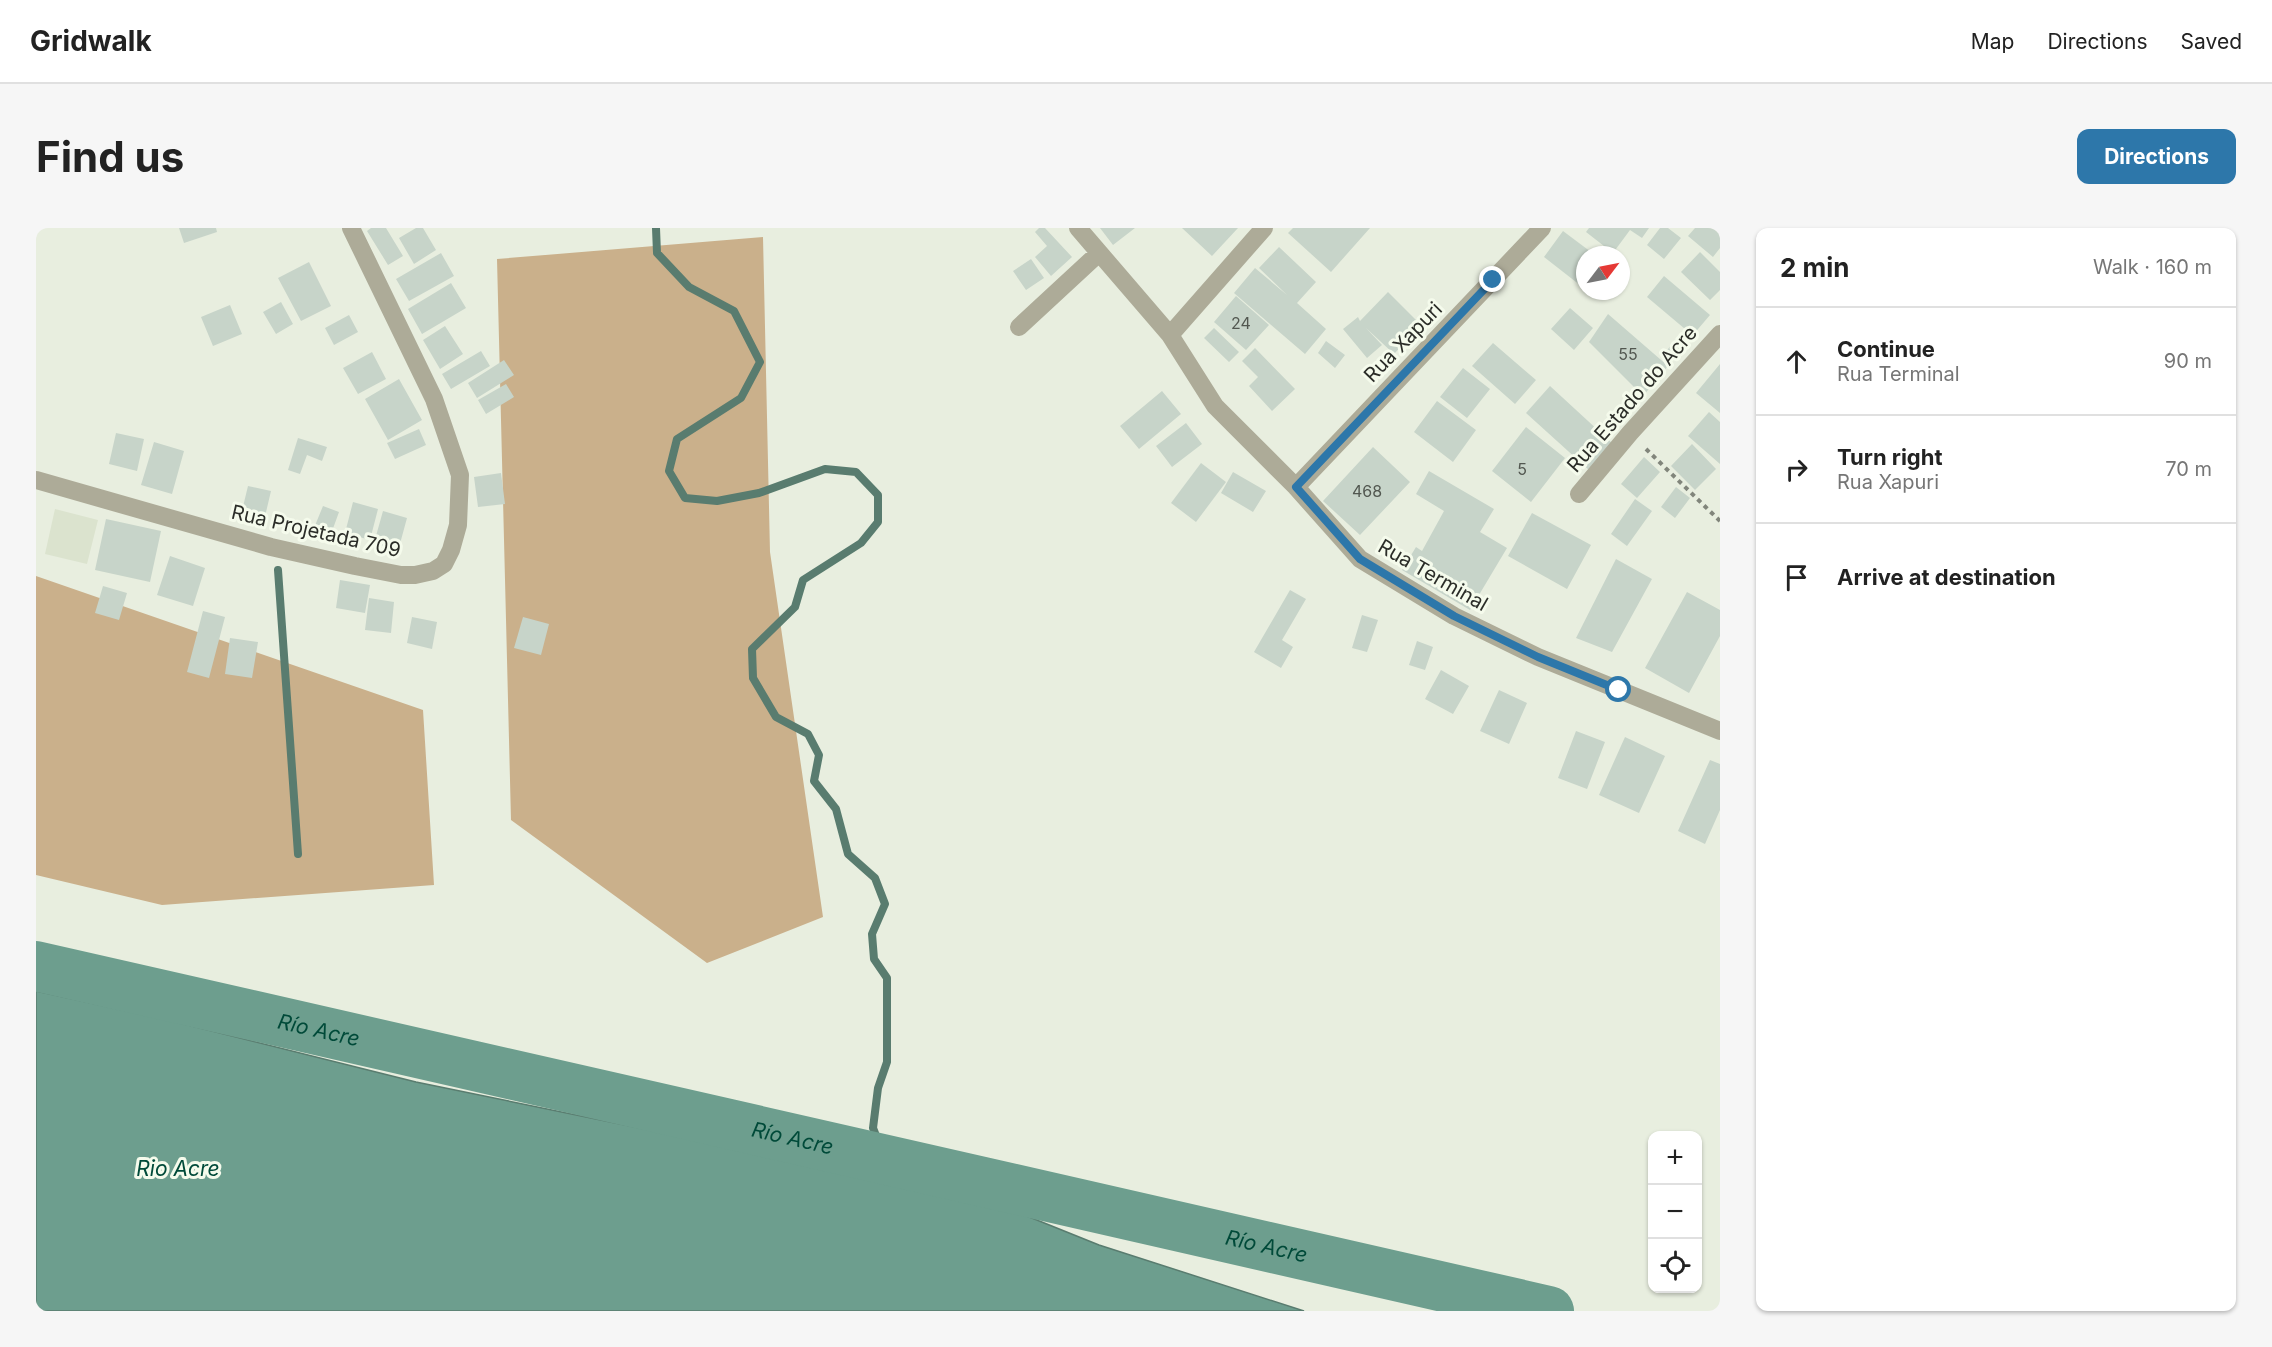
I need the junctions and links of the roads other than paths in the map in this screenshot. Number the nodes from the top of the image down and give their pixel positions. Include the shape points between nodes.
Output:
1 (351, 228) edge
2 (1078, 228) edge
3 (1264, 228) edge
4 (1542, 228) edge
5 (1099, 253) junction
6 (1019, 327) dead end
7 (1720, 334) edge
8 (1170, 335) junction
9 (36, 480) edge
10 (1296, 487) junction
11 (1579, 495) dead end
12 (1720, 731) edge

1 - 9 street, Rua Projetada 709 via 434,399 460,475 458,525 444,564 415,575 356,566 271,547
2 - 5 street, Rua Terminal
3 - 8 street
4 - 10 street, Rua Xapuri
5 - 6 street
5 - 8 street, Rua Terminal
7 - 11 street, Rua Estado do Acre
8 - 10 street, Rua Terminal via 1215,406
10 - 12 street, Rua Terminal via 1360,559 1454,616 1538,657

